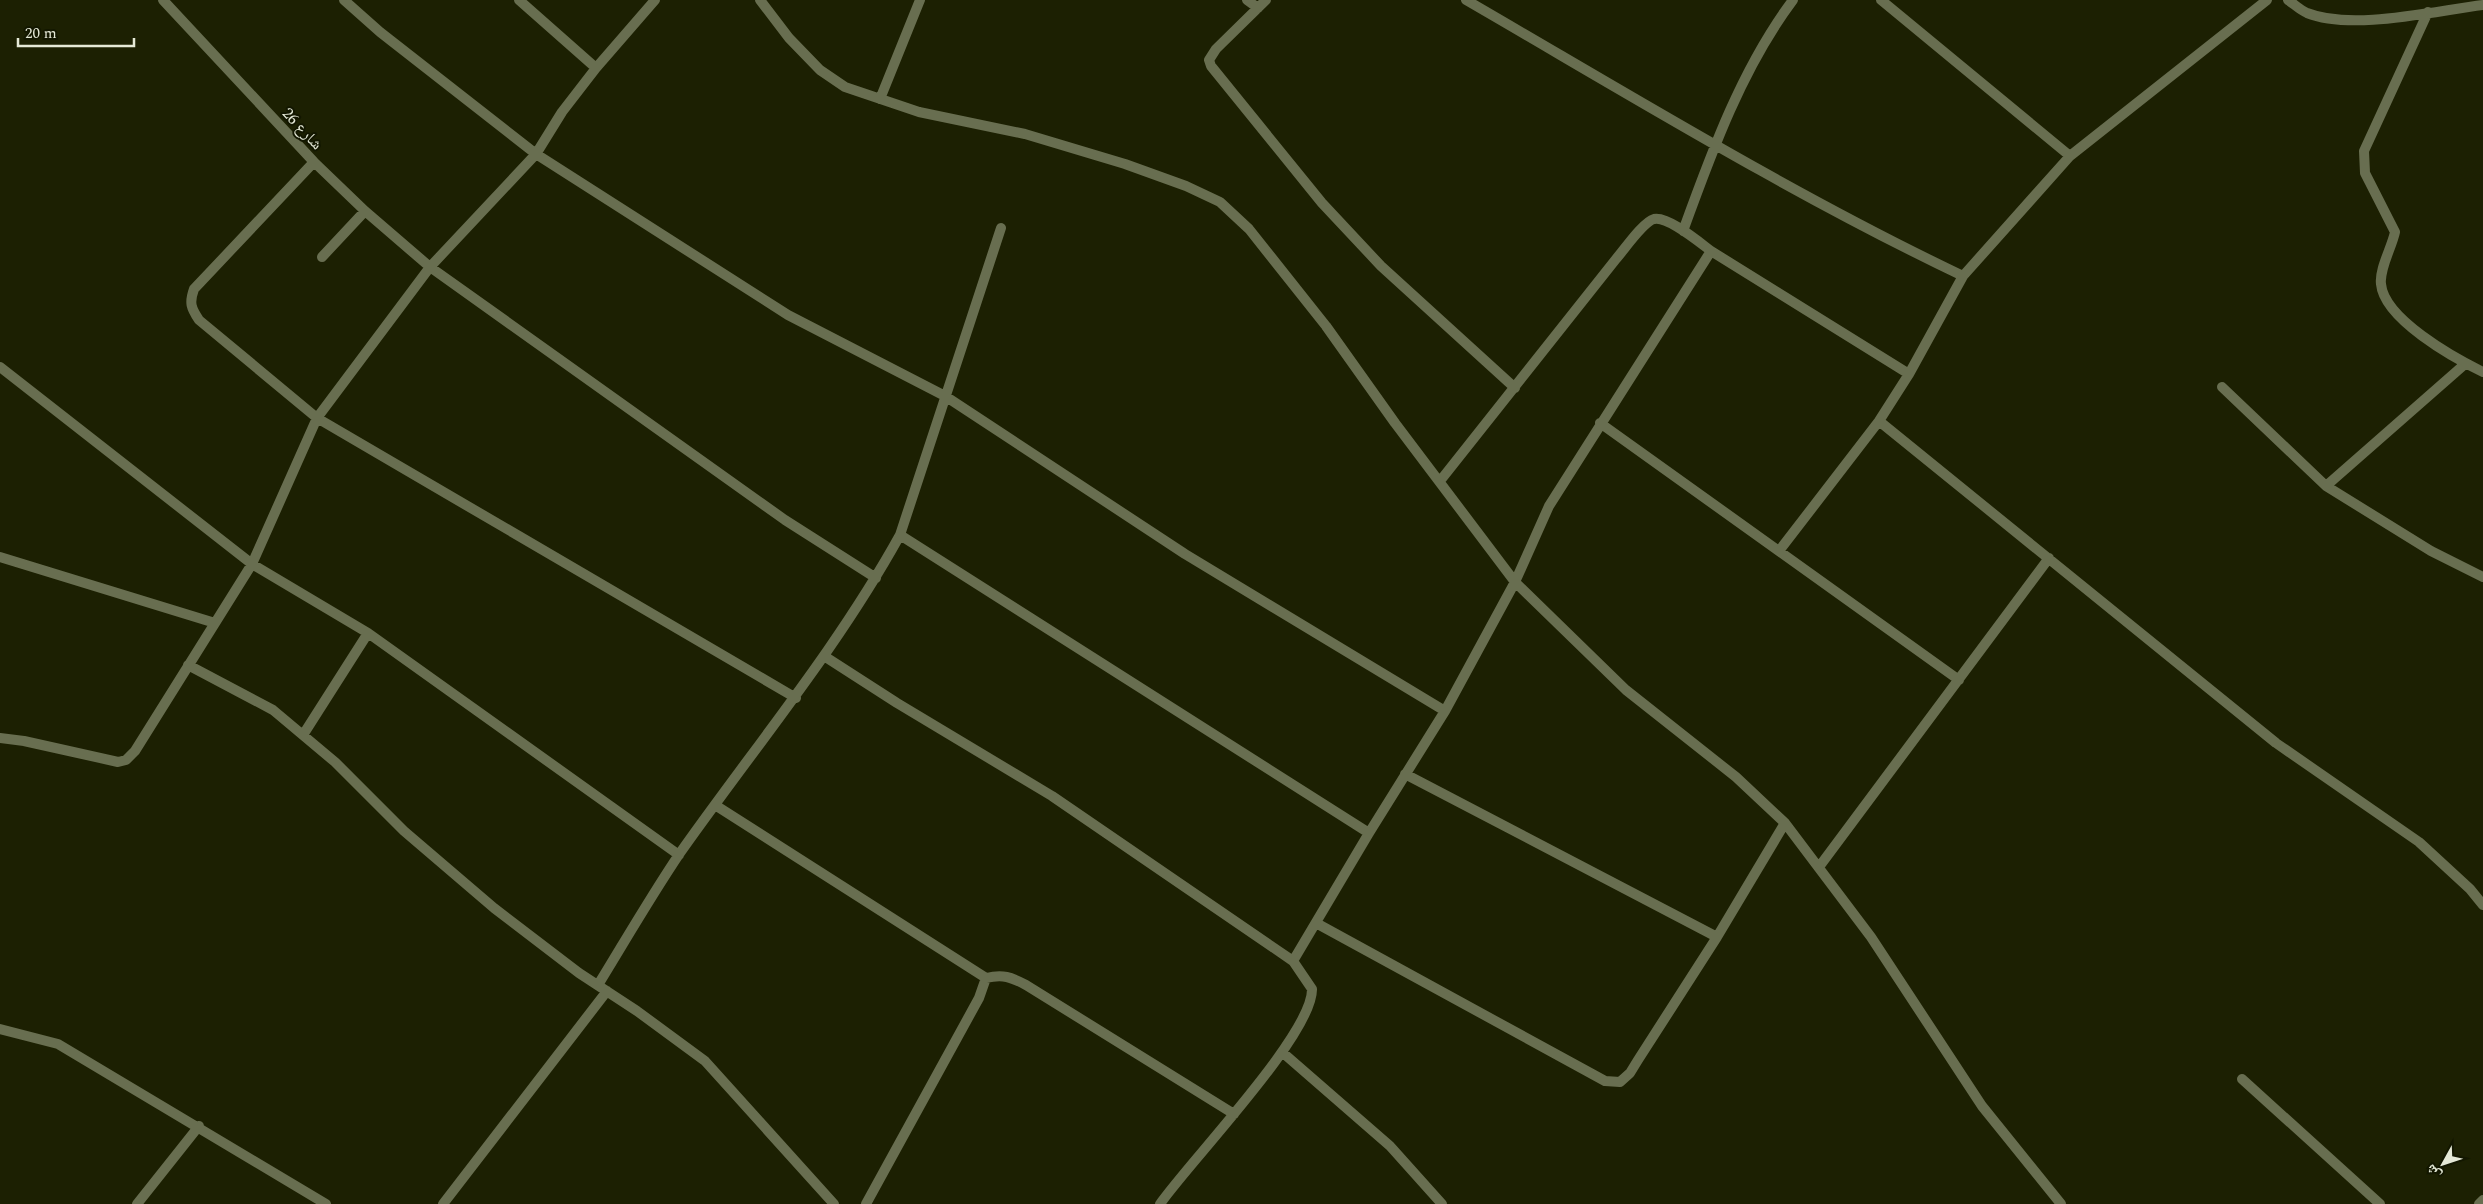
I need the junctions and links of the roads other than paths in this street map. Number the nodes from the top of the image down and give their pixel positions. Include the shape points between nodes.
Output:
1 (163, 0) edge
2 (344, 0) edge
3 (519, 0) edge
4 (655, 0) edge
5 (760, 0) edge
6 (920, 0) edge
7 (1247, 0) edge
8 (1266, 0) edge
9 (1466, 0) edge
10 (1793, 0) edge
11 (1881, 0) edge
12 (2267, 0) edge
13 (2288, 0) edge
14 (2483, 5) edge
15 (1258, 8) junction
16 (2428, 12) junction
17 (596, 68) junction
18 (880, 99) junction
19 (1715, 144) junction
20 (536, 154) junction
21 (2070, 156) junction
22 (314, 162) junction
23 (365, 212) junction
24 (1001, 228) dead end
25 (1683, 231) junction
26 (1711, 251) junction
27 (322, 257) dead end
28 (430, 267) junction
29 (1964, 276) junction
30 (2465, 364) junction
31 (0, 367) edge
32 (2483, 372) edge
33 (1909, 374) junction
34 (2222, 387) dead end
35 (1515, 388) junction
36 (945, 396) junction
37 (317, 418) junction
38 (1880, 421) junction
39 (1600, 423) junction
40 (1440, 481) junction
41 (2326, 486) junction
42 (900, 535) junction
43 (1779, 551) junction
44 (0, 557) edge
45 (2049, 558) junction
46 (252, 564) junction
47 (2483, 577) edge
48 (876, 578) junction
49 (1515, 582) junction
50 (215, 623) junction
51 (368, 633) junction
52 (824, 656) junction
53 (188, 666) junction
54 (1959, 680) junction
55 (796, 698) junction
56 (1445, 710) junction
57 (304, 735) junction
58 (0, 738) edge
59 (1405, 774) junction
60 (715, 805) junction
61 (1785, 823) junction
62 (1368, 833) junction
63 (679, 855) junction
64 (1819, 867) junction
65 (2483, 905) edge
66 (1316, 923) junction
67 (1716, 937) junction
68 (1293, 961) junction
69 (986, 978) junction
70 (598, 985) junction
71 (607, 991) junction
72 (0, 1029) edge
73 (1282, 1052) junction
74 (2242, 1079) dead end
75 (1234, 1114) junction
76 (199, 1126) junction
77 (2483, 1200) edge
78 (137, 1204) edge
79 (326, 1204) edge
80 (443, 1204) edge
81 (834, 1204) edge
82 (866, 1204) edge
83 (1160, 1204) edge
84 (1442, 1204) edge
85 (2061, 1204) edge
86 (2380, 1204) edge
87 (2479, 1204) edge

1 - 22 street, شارع 26
2 - 20 street
3 - 17 street
4 - 17 street
5 - 18 street via 789,38 820,70 845,88
6 - 18 street
7 - 15 street
8 - 15 street
9 - 19 street
10 - 19 street via 1763,44
11 - 21 street
12 - 21 street
13 - 16 street via 2306,12 2355,22
14 - 16 street
15 - 35 street via 1216,50 1209,60 1211,66 1322,204 1381,266
16 - 30 street via 2369,138 2363,163 2395,232 2380,282 2385,298 2410,328
17 - 20 street via 562,112
18 - 40 street via 919,112 1025,134 1125,164 1220,202 1249,229 1326,326
19 - 25 street
19 - 29 street via 1903,247
20 - 28 street
20 - 36 street via 788,316
21 - 29 street
22 - 23 street, شارع 26
22 - 37 street via 194,289 190,302 199,320
23 - 27 street
23 - 28 street, شارع 26
24 - 36 street
25 - 26 street
25 - 35 street via 1663,220 1653,219 1645,225
26 - 33 street
26 - 39 street
28 - 37 street
28 - 48 street, شارع 26 via 777,515
29 - 33 street
30 - 32 street
30 - 41 street
31 - 46 street
33 - 38 street
34 - 41 street
35 - 40 street
36 - 42 street
36 - 56 street via 1185,554
37 - 46 street
37 - 55 street
38 - 43 street
38 - 45 street
39 - 43 street
39 - 49 street via 1549,506
40 - 49 street
41 - 47 street via 2431,551
42 - 48 street
42 - 62 street
43 - 54 street
44 - 50 street
45 - 54 street
45 - 65 street via 2276,743 2419,842
46 - 50 street
46 - 51 street
48 - 52 street
49 - 56 street
49 - 61 street via 1626,690 1736,777
50 - 53 street
51 - 57 street
51 - 63 street
52 - 55 street
52 - 68 street via 1052,796
53 - 57 street via 273,710
53 - 58 street via 136,751 126,760 118,762
54 - 64 street
55 - 60 street
56 - 59 street
57 - 70 street via 404,831 494,908
59 - 62 street
59 - 67 street
60 - 63 street
60 - 69 street
61 - 64 street
61 - 67 street
62 - 66 street
63 - 70 street
64 - 85 street via 1871,937 1982,1106
66 - 67 street via 1605,1081 1620,1082 1630,1073
66 - 68 street
68 - 73 street via 1312,989 1312,997
69 - 75 street via 1000,975 1026,985
69 - 82 street via 979,998
70 - 71 street
71 - 80 street
71 - 81 street via 705,1061
72 - 76 street via 58,1044
73 - 75 street
73 - 84 street via 1390,1146
74 - 86 street
75 - 83 street
76 - 78 street
76 - 79 street
77 - 87 street

